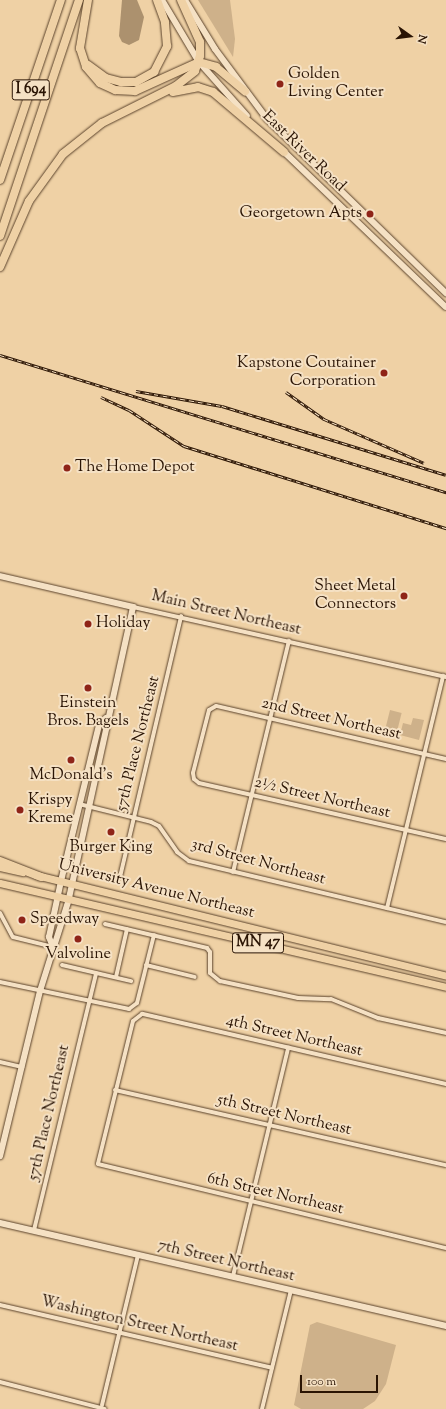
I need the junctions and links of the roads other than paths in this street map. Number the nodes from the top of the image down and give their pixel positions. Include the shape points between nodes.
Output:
1 (61, 0) edge
2 (79, 0) edge
3 (88, 0) edge
4 (157, 0) edge
5 (162, 0) edge
6 (181, 0) edge
7 (185, 0) edge
8 (81, 52) junction
9 (199, 62) junction
10 (245, 91) junction
11 (142, 102) junction
12 (284, 152) junction
13 (0, 180) edge
14 (0, 236) edge
15 (0, 266) edge
16 (446, 293) edge
17 (446, 307) edge
18 (0, 576) edge
19 (133, 607) junction
20 (181, 616) junction
21 (289, 641) junction
22 (444, 677) edge
23 (106, 718) junction
24 (270, 718) junction
25 (424, 754) junction
26 (446, 759) edge
27 (194, 779) joint
28 (252, 795) junction
29 (79, 804) junction
30 (91, 807) junction
31 (134, 816) junction
32 (406, 830) junction
33 (446, 839) edge
34 (0, 861) edge
35 (0, 867) edge
36 (233, 872) junction
37 (41, 877) junction
38 (120, 877) dead end
39 (61, 881) junction
40 (0, 883) edge
41 (72, 885) junction
42 (57, 896) junction
43 (69, 899) junction
44 (387, 908) junction
45 (0, 913) edge
46 (446, 922) edge
47 (105, 924) dead end
48 (127, 929) junction
49 (154, 935) junction
50 (53, 947) junction
51 (62, 965) dead end
52 (146, 965) junction
53 (96, 973) junction
54 (446, 976) edge
55 (116, 977) junction
56 (195, 977) dead end
57 (131, 981) dead end
58 (0, 982) edge
59 (446, 987) edge
60 (40, 991) junction
61 (90, 1001) junction
62 (446, 1033) edge
63 (288, 1048) junction
64 (0, 1062) edge
65 (22, 1067) junction
66 (446, 1084) edge
67 (116, 1090) junction
68 (270, 1124) junction
69 (2, 1143) edge
70 (0, 1156) edge
71 (446, 1165) edge
72 (251, 1202) junction
73 (0, 1223) edge
74 (34, 1230) junction
75 (446, 1248) edge
76 (138, 1255) junction
77 (232, 1276) junction
78 (291, 1290) junction
79 (0, 1305) edge
80 (446, 1326) edge
81 (120, 1333) junction
82 (272, 1368) junction
83 (0, 1382) edge
84 (102, 1405) junction
85 (105, 1409) edge
86 (262, 1409) edge

1 - 13 highway, I 694
2 - 14 highway, I 694
3 - 8 highway via 80,34
4 - 8 highway via 166,22 167,46 161,63 151,75 132,82 114,81 91,68
5 - 9 street, East River Road
6 - 9 highway via 200,42
7 - 10 street, East River Road
8 - 9 highway via 94,79 126,91 145,88
9 - 10 highway via 216,67
9 - 11 highway via 186,80
9 - 12 street, East River Road via 226,94
10 - 16 street, East River Road via 279,132
11 - 12 highway via 185,88 205,88
11 - 15 highway via 94,128 59,159 29,201
12 - 17 street, East River Road
18 - 19 street, Main Street Northeast
19 - 20 street, Main Street Northeast
19 - 23 street
20 - 21 street, Main Street Northeast
20 - 31 street, 57th Place Northeast
21 - 22 street, Main Street Northeast
21 - 24 street
22 - 25 street
23 - 29 street via 99,725
23 - 30 street via 108,727
24 - 25 street, 2nd Street Northeast
24 - 27 street, 2nd Street Northeast via 211,706
24 - 28 street
25 - 26 street, 2nd Street Northeast
25 - 32 street
27 - 28 street, 2½ Street Northeast
28 - 32 street, 2½ Street Northeast
28 - 36 street
29 - 30 street, 3rd Street Northeast
29 - 39 street
30 - 31 street, 3rd Street Northeast
30 - 41 street
31 - 36 street, 3rd Street Northeast via 160,826 183,858
31 - 38 street, 57th Place Northeast
32 - 33 street, 2½ Street Northeast
32 - 44 street
34 - 37 highway
35 - 37 main road, University Avenue Northeast / MN 47
36 - 44 street, 3rd Street Northeast
37 - 39 main road, University Avenue Northeast / MN 47
39 - 41 main road, University Avenue Northeast / MN 47
39 - 42 street
40 - 42 main road, University Avenue Northeast / MN 47
41 - 43 street
41 - 54 main road, University Avenue Northeast / MN 47
42 - 43 main road, University Avenue Northeast / MN 47
42 - 50 street via 49,936
43 - 50 street
43 - 59 main road, University Avenue Northeast / MN 47
44 - 46 street, 3rd Street Northeast
45 - 50 street via 13,937
47 - 48 street
48 - 49 street
48 - 55 street
49 - 52 street
49 - 62 street via 207,948 210,952 210,973 220,981 298,998 331,999 378,1018
50 - 60 street
51 - 53 street
52 - 56 street
52 - 61 street via 137,1003 132,1008
53 - 55 street
53 - 61 street, 57th Place Northeast
55 - 57 street
58 - 60 street
60 - 61 street
60 - 65 street
61 - 74 street, 57th Place Northeast
63 - 66 street, 4th Street Northeast
63 - 67 street, 4th Street Northeast via 146,1014 138,1016 133,1021
63 - 68 street
64 - 65 street
65 - 69 street
67 - 68 street, 5th Street Northeast
67 - 72 street, 6th Street Northeast via 98,1164
68 - 71 street, 5th Street Northeast
68 - 72 street
69 - 70 street
72 - 75 street, 6th Street Northeast
72 - 77 street
73 - 74 street, 7th Street Northeast
74 - 76 street, 7th Street Northeast
76 - 77 street, 7th Street Northeast
76 - 81 street
77 - 78 street, 7th Street Northeast
78 - 80 street, 7th Street Northeast
78 - 82 street
79 - 81 street, Washington Street Northeast
81 - 82 street, Washington Street Northeast
81 - 84 street
82 - 86 street
83 - 84 street
84 - 85 street

